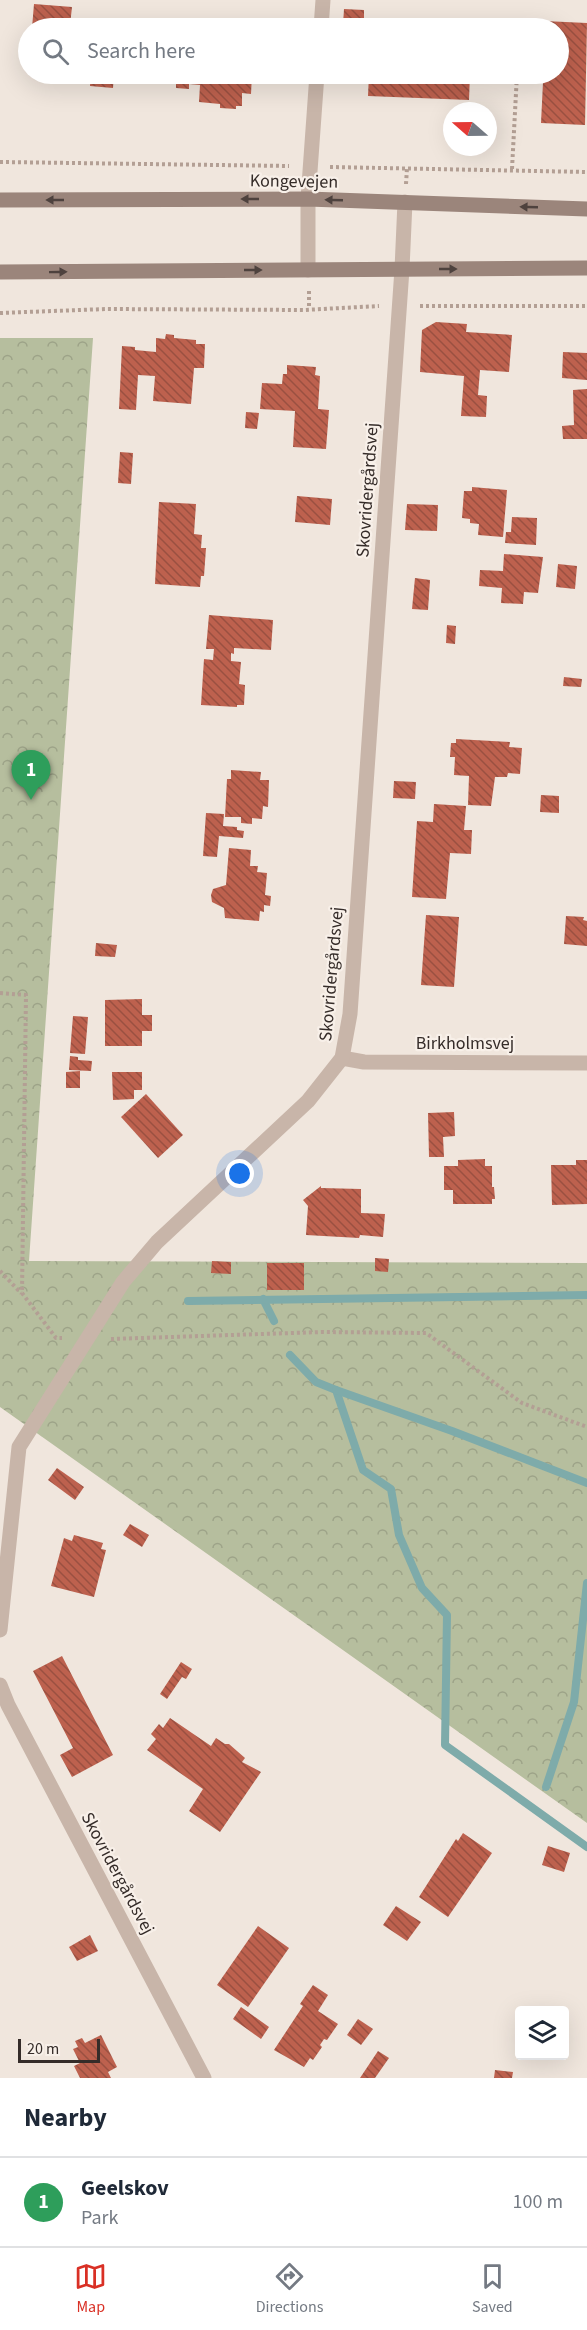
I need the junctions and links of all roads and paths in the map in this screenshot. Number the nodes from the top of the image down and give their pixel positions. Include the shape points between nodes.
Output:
1 (323, 0) edge
2 (322, 18) edge
3 (316, 84) edge
4 (516, 84) edge
5 (512, 169) dead end
6 (308, 199) junction
7 (0, 200) edge
8 (405, 202) junction
9 (587, 209) edge
10 (587, 268) edge
11 (402, 269) junction
12 (308, 270) junction
13 (0, 272) edge
14 (416, 306) dead end
15 (587, 306) edge
16 (367, 307) dead end
17 (0, 313) edge
18 (0, 993) edge
19 (342, 1058) junction
20 (587, 1063) edge
21 (0, 1271) edge
22 (22, 1293) junction
23 (86, 1340) junction
24 (587, 1427) edge
25 (0, 1630) edge
26 (0, 1685) edge
27 (204, 2078) edge

1 - 2 street
3 - 6 street
4 - 5 path
6 -> 7 main road, Kongevejen
8 -> 6 main road, Kongevejen
6 - 12 street
9 -> 8 main road, Kongevejen
8 - 11 street, Skovridergårdsvej
11 -> 10 main road
11 - 12 main road
11 - 19 street, Skovridergårdsvej via 350,1014
13 -> 12 main road
14 - 15 path
16 - 17 path
18 - 22 path via 26,995
19 - 20 street, Birkholmsvej via 364,1062
19 - 23 street, Skovridergårdsvej via 308,1101 157,1242 123,1282
21 - 22 path
22 - 23 path via 56,1338
23 - 24 path via 321,1332 426,1333 522,1403
23 - 25 street, Skovridergårdsvej via 19,1447
26 - 27 street, Skovridergårdsvej

